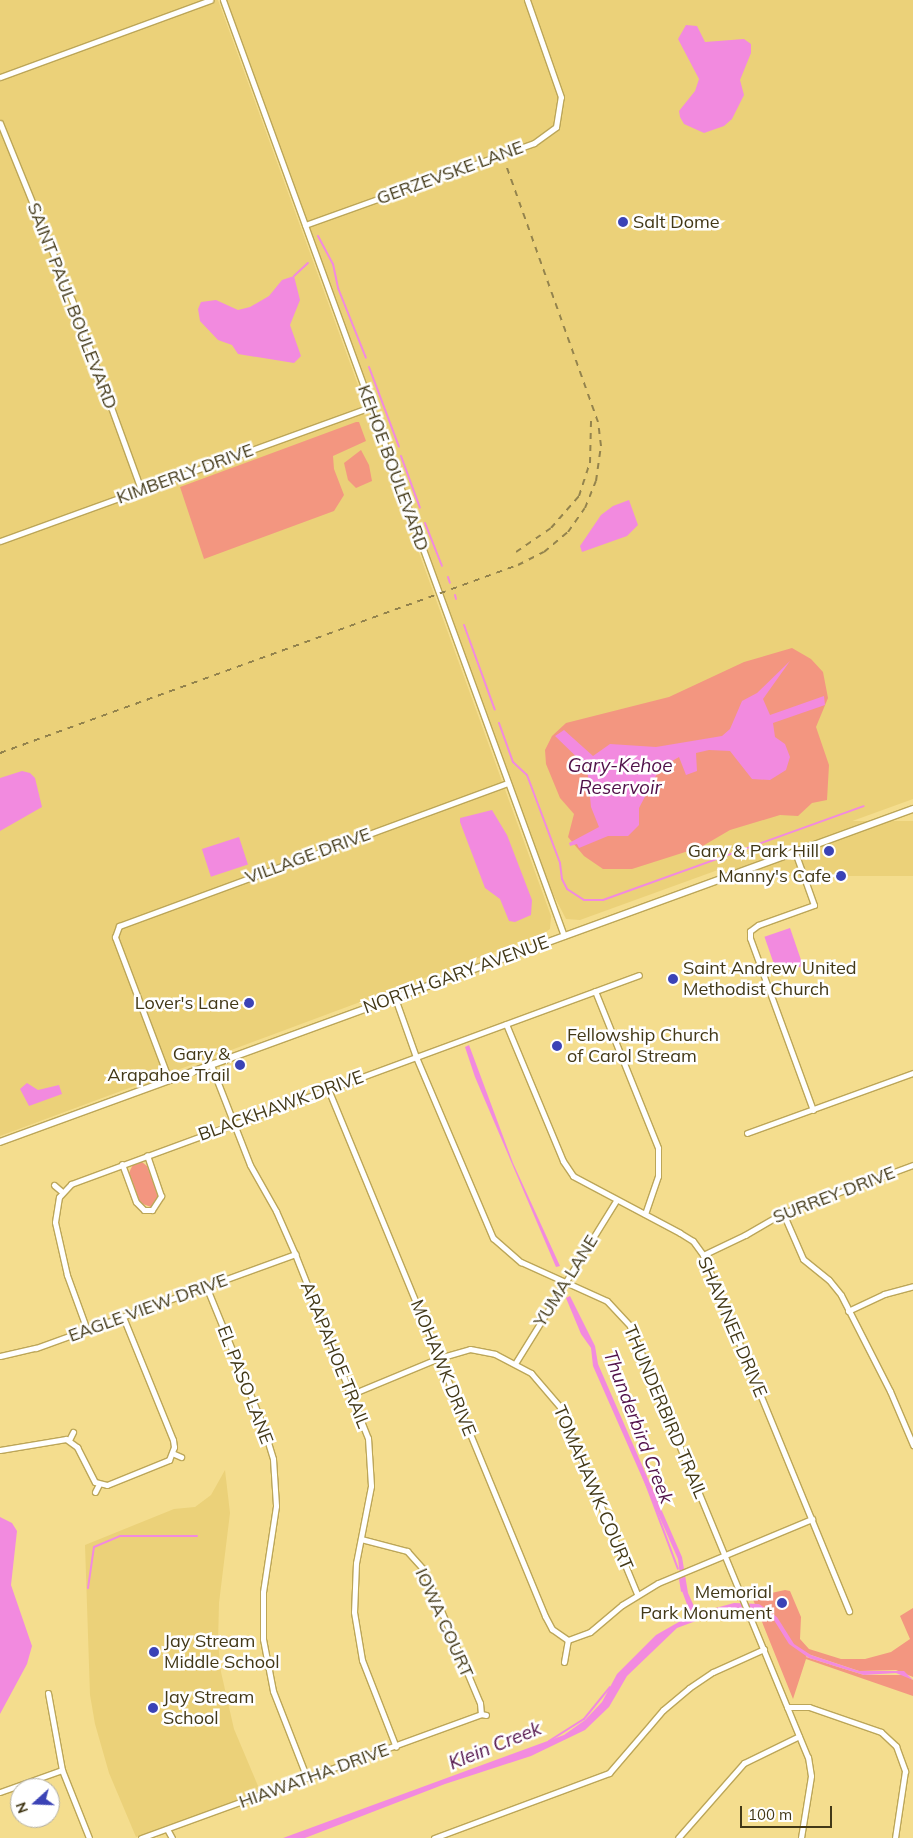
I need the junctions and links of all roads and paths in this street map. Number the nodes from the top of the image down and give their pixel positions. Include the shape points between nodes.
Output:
1 (210, 0) edge
2 (223, 0) edge
3 (527, 0) edge
4 (0, 76) edge
5 (0, 123) edge
6 (305, 225) junction
7 (371, 407) junction
8 (141, 490) junction
9 (0, 541) edge
10 (508, 783) junction
11 (913, 809) edge
12 (795, 852) junction
13 (564, 936) junction
14 (639, 976) dead end
15 (595, 992) junction
16 (396, 998) junction
17 (506, 1024) junction
18 (416, 1057) junction
19 (211, 1065) junction
20 (913, 1073) edge
21 (169, 1080) junction
22 (328, 1089) junction
23 (812, 1110) junction
24 (233, 1124) junction
25 (747, 1133) dead end
26 (0, 1142) edge
27 (148, 1155) junction
28 (122, 1164) junction
29 (913, 1165) edge
30 (54, 1185) dead end
31 (62, 1192) junction
32 (616, 1201) junction
33 (783, 1213) junction
34 (645, 1214) junction
35 (295, 1254) junction
36 (703, 1255) junction
37 (566, 1282) junction
38 (206, 1286) junction
39 (913, 1286) edge
40 (848, 1311) junction
41 (123, 1317) junction
42 (87, 1330) junction
43 (0, 1356) edge
44 (439, 1358) junction
45 (516, 1362) junction
46 (352, 1394) junction
47 (73, 1432) dead end
48 (70, 1440) junction
49 (913, 1445) edge
50 (0, 1450) edge
51 (172, 1453) junction
52 (181, 1457) dead end
53 (99, 1484) junction
54 (95, 1492) dead end
55 (812, 1520) junction
56 (361, 1539) junction
57 (725, 1555) junction
58 (637, 1594) junction
59 (849, 1611) dead end
60 (568, 1640) junction
61 (764, 1649) junction
62 (564, 1662) dead end
63 (48, 1693) dead end
64 (787, 1707) junction
65 (484, 1715) joint
66 (799, 1736) junction
67 (396, 1746) junction
68 (62, 1770) junction
69 (307, 1778) junction
70 (0, 1792) edge
71 (167, 1829) junction
72 (89, 1838) edge
73 (141, 1838) edge
74 (172, 1838) edge
75 (436, 1838) edge
76 (678, 1838) edge
77 (801, 1838) edge
78 (895, 1838) edge

1 - 4 street
2 - 6 street, KEHOE BOULEVARD
3 - 6 street, GERZEVSKE LANE via 560,90 562,106 556,127 540,140
5 - 8 street, SAINT PAUL BOULEVARD via 72,300
6 - 7 street, KEHOE BOULEVARD
7 - 8 street, KIMBERLY DRIVE
7 - 10 street, KEHOE BOULEVARD
8 - 9 street, KIMBERLY DRIVE
10 - 13 street, KEHOE BOULEVARD
10 - 21 street, VILLAGE DRIVE via 119,926 115,937
11 - 12 street, NORTH GARY AVENUE
12 - 13 street, NORTH GARY AVENUE
12 - 23 street via 814,905 758,925 750,934
13 - 16 street, NORTH GARY AVENUE
14 - 15 street, BLACKHAWK DRIVE
15 - 17 street, BLACKHAWK DRIVE
15 - 34 street via 658,1148 659,1170
16 - 18 street, THUNDERBIRD TRAIL
16 - 19 street, NORTH GARY AVENUE
17 - 18 street, BLACKHAWK DRIVE
17 - 32 street, SHAWNEE DRIVE via 566,1168 583,1183
18 - 22 street, BLACKHAWK DRIVE
18 - 37 street, THUNDERBIRD TRAIL via 493,1238 521,1262
19 - 21 street, NORTH GARY AVENUE
19 - 24 street, ARAPAHOE TRAIL
20 - 23 street
21 - 26 street, NORTH GARY AVENUE
22 - 24 street, BLACKHAWK DRIVE
22 - 44 street, MOHAWK DRIVE
23 - 25 street
24 - 27 street, BLACKHAWK DRIVE
24 - 35 street, ARAPAHOE TRAIL
27 - 28 street, BLACKHAWK DRIVE
27 - 28 street via 162,1196 152,1210 144,1210 136,1202
28 - 31 street, BLACKHAWK DRIVE via 79,1180
29 - 33 street, SURREY DRIVE
30 - 31 street
31 - 42 street via 57,1202 55,1222 67,1275
32 - 34 street, SHAWNEE DRIVE
32 - 37 street, YUMA LANE
33 - 36 street, SURREY DRIVE via 745,1236
33 - 40 street via 802,1259 832,1284
34 - 36 street, SHAWNEE DRIVE via 689,1238
35 - 38 street, EAGLE VIEW DRIVE
35 - 46 street, ARAPAHOE TRAIL
36 - 55 street, SHAWNEE DRIVE
37 - 45 street, YUMA LANE
37 - 57 street, THUNDERBIRD TRAIL via 607,1301 630,1326
38 - 41 street, EAGLE VIEW DRIVE
38 - 69 street, EL PASO LANE via 263,1426 273,1459 276,1506 263,1592 263,1639 273,1691
39 - 40 street via 884,1294
40 - 49 street via 890,1391
41 - 42 street, EAGLE VIEW DRIVE
41 - 51 street via 173,1440
42 - 43 street, EAGLE VIEW DRIVE via 36,1348
44 - 45 street, TOMAHAWK COURT via 475,1349
44 - 46 street, TOMAHAWK COURT
44 - 60 street, MOHAWK DRIVE via 545,1616 552,1629
45 - 58 street, TOMAHAWK COURT via 541,1382 560,1407
46 - 56 street, ARAPAHOE TRAIL via 368,1438 372,1465 370,1501
47 - 48 street
48 - 50 street via 57,1439
48 - 53 street via 77,1447 90,1476
51 - 52 street
51 - 53 street via 162,1464 113,1484
53 - 54 street
55 - 57 street
55 - 59 street, SHAWNEE DRIVE
56 - 65 street, IOWA COURT via 407,1552 424,1570
56 - 67 street, ARAPAHOE TRAIL via 354,1588 357,1638 370,1682
57 - 58 street
57 - 61 street, THUNDERBIRD TRAIL
58 - 60 street via 590,1632
60 - 62 street
61 - 64 street, THUNDERBIRD TRAIL
61 - 75 street via 721,1668 689,1688 663,1710 610,1773
63 - 68 street
64 - 66 street, THUNDERBIRD TRAIL
64 - 78 street via 809,1707 872,1729 885,1735 896,1746 905,1771
65 - 67 street, HIAWATHA DRIVE
66 - 76 street via 744,1763
66 - 77 street, THUNDERBIRD TRAIL via 811,1770
67 - 69 street, HIAWATHA DRIVE
68 - 70 street
68 - 72 street
69 - 71 street, HIAWATHA DRIVE
71 - 73 street, HIAWATHA DRIVE
71 - 74 street

